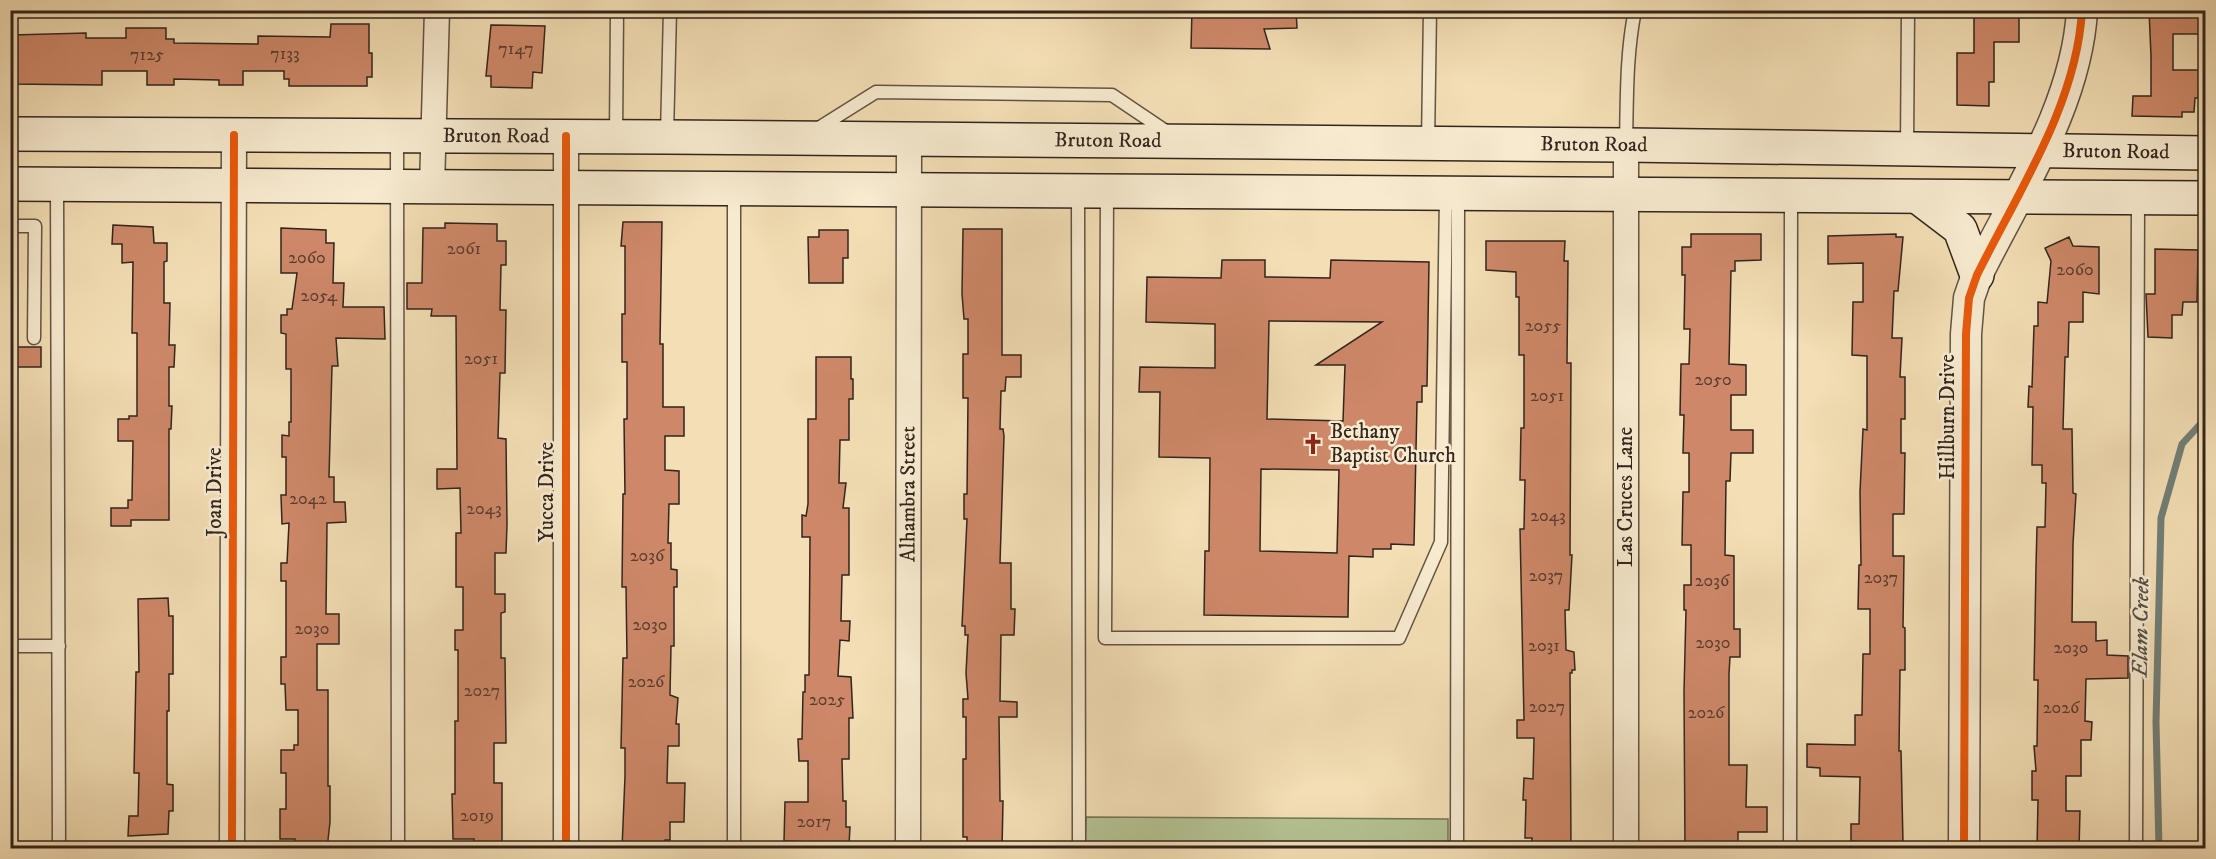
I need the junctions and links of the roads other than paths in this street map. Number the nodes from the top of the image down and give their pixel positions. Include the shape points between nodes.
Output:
1 (437, 10) edge
2 (617, 10) edge
3 (670, 10) edge
4 (1430, 10) edge
5 (1635, 10) edge
6 (1908, 10) edge
7 (2082, 10) edge
8 (10, 134) edge
9 (234, 135) junction
10 (398, 136) junction
11 (434, 136) junction
12 (566, 136) junction
13 (616, 136) junction
14 (667, 137) junction
15 (803, 138) junction
16 (909, 140) junction
17 (1109, 141) junction
18 (1181, 141) junction
19 (1428, 144) junction
20 (1626, 145) junction
21 (1907, 150) junction
22 (2040, 151) junction
23 (2205, 153) edge
24 (10, 184) edge
25 (57, 184) junction
26 (234, 185) junction
27 (398, 187) junction
28 (432, 187) junction
29 (565, 188) junction
30 (734, 189) junction
31 (908, 190) junction
32 (1093, 191) junction
33 (1452, 194) junction
34 (1626, 195) junction
35 (2018, 195) junction
36 (1791, 196) junction
37 (1918, 197) junction
38 (2138, 197) junction
39 (2205, 198) edge
40 (10, 226) edge
41 (1977, 275) junction
42 (34, 338) dead end
43 (10, 646) edge
44 (59, 646) junction
45 (59, 849) edge
46 (232, 849) edge
47 (398, 849) edge
48 (566, 849) edge
49 (734, 849) edge
50 (908, 849) edge
51 (1079, 849) edge
52 (1457, 849) edge
53 (1626, 849) edge
54 (1790, 849) edge
55 (1964, 849) edge
56 (2136, 849) edge

1 - 11 street
2 - 13 lane
3 - 14 lane
4 - 19 lane
5 - 20 lane via 1628,58
6 - 21 lane
7 - 22 street, Hillburn Drive via 2071,80
8 - 9 main road, Bruton Road
9 - 10 main road, Bruton Road
9 - 26 street, Joan Drive
10 - 11 main road, Bruton Road
10 - 27 lane
11 - 12 main road, Bruton Road
11 - 28 street
12 - 13 main road, Bruton Road
12 - 29 street, Yucca Drive
13 - 14 main road, Bruton Road
14 - 15 main road, Bruton Road
15 - 16 main road, Bruton Road
15 - 18 lane via 876,92 1112,95
16 - 17 main road, Bruton Road
16 - 31 street, Alhambra Street
17 - 18 main road, Bruton Road
17 - 32 main road
18 - 19 main road, Bruton Road
19 - 20 main road, Bruton Road
20 - 21 main road, Bruton Road
20 - 34 street, Las Cruces Lane
21 - 22 main road, Bruton Road
22 - 23 main road, Bruton Road
22 - 35 street, Hillburn Drive
24 - 25 main road
25 - 26 main road
25 - 44 lane
26 - 27 main road
26 - 46 street, Joan Drive
27 - 28 main road
27 - 47 lane
28 - 29 main road
29 - 30 main road
29 - 48 street, Yucca Drive
30 - 31 main road
30 - 49 lane
31 - 32 main road
31 - 50 street, Alhambra Street
32 - 33 main road
32 - 33 lane via 1105,638 1399,638 1441,542
32 - 51 lane
33 - 34 main road
33 - 52 lane
34 - 36 main road
34 - 53 street, Las Cruces Lane
35 - 37 main road
35 - 38 main road
35 - 41 street, Hillburn Drive
36 - 37 main road
36 - 54 lane
37 - 41 main road via 1960,230
38 - 39 main road
38 - 56 lane
40 - 42 lane via 35,226
41 - 55 street, Hillburn Drive via 1969,298 1966,334
43 - 44 lane
44 - 45 lane

